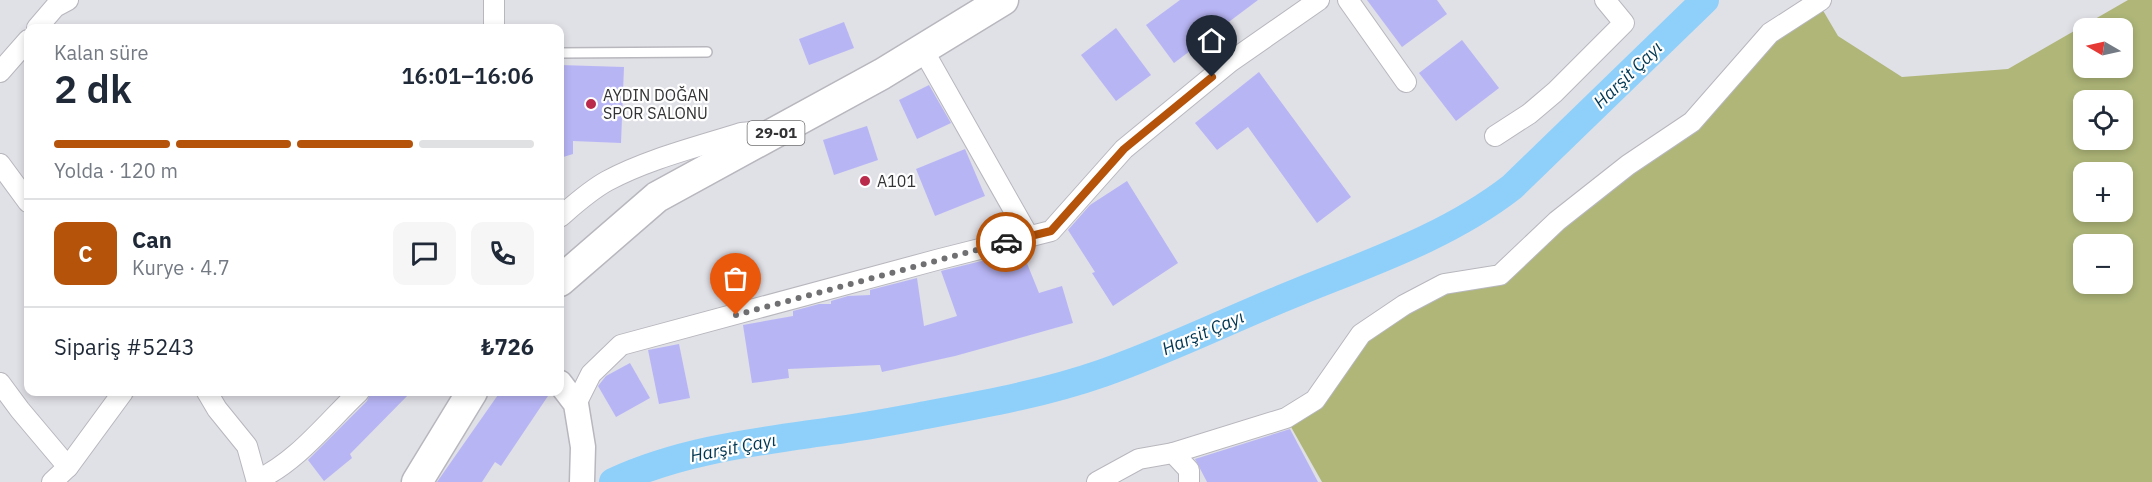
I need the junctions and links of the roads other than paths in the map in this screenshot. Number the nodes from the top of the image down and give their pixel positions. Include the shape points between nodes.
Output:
1 (68, 0) edge
2 (494, 0) edge
3 (1003, 0) edge
4 (1319, 0) edge
5 (1348, 0) edge
6 (1605, 0) edge
7 (1821, 0) edge
8 (40, 24) edge
9 (494, 24) edge
10 (24, 44) edge
11 (922, 48) junction
12 (707, 52) dead end
13 (564, 53) edge
14 (0, 72) edge
15 (1406, 82) dead end
16 (1495, 136) dead end
17 (770, 137) junction
18 (0, 164) edge
19 (24, 197) edge
20 (564, 214) edge
21 (1029, 237) junction
22 (564, 278) edge
23 (0, 383) edge
24 (564, 388) edge
25 (120, 396) edge
26 (209, 396) edge
27 (354, 396) edge
28 (470, 396) edge
29 (576, 404) junction
30 (1173, 453) junction
31 (68, 467) junction
32 (1189, 476) edge
33 (257, 481) edge
34 (52, 482) edge
35 (417, 482) edge
36 (582, 482) edge
37 (1097, 482) edge

1 - 8 street via 55,7
2 - 9 street
3 - 11 main road, 29-01
4 - 21 street via 1230,62 1124,149 1051,231
5 - 15 street
6 - 16 street via 1624,23 1555,92
7 - 30 street via 1770,33 1692,122 1592,193 1500,275 1444,284 1404,305 1361,334 1315,400 1286,418
10 - 14 street
11 - 17 main road, 29-01
11 - 21 street
12 - 13 lane
17 - 20 street via 741,133 635,169 590,192
17 - 22 main road, 29-01 via 657,197
18 - 19 street
21 - 29 street via 621,345 591,374
23 - 31 street
24 - 29 street
25 - 31 street
26 - 33 street via 247,446
27 - 33 street via 292,458
28 - 35 main road
29 - 36 street via 583,447
30 - 32 street
30 - 37 street via 1139,459
31 - 34 street

